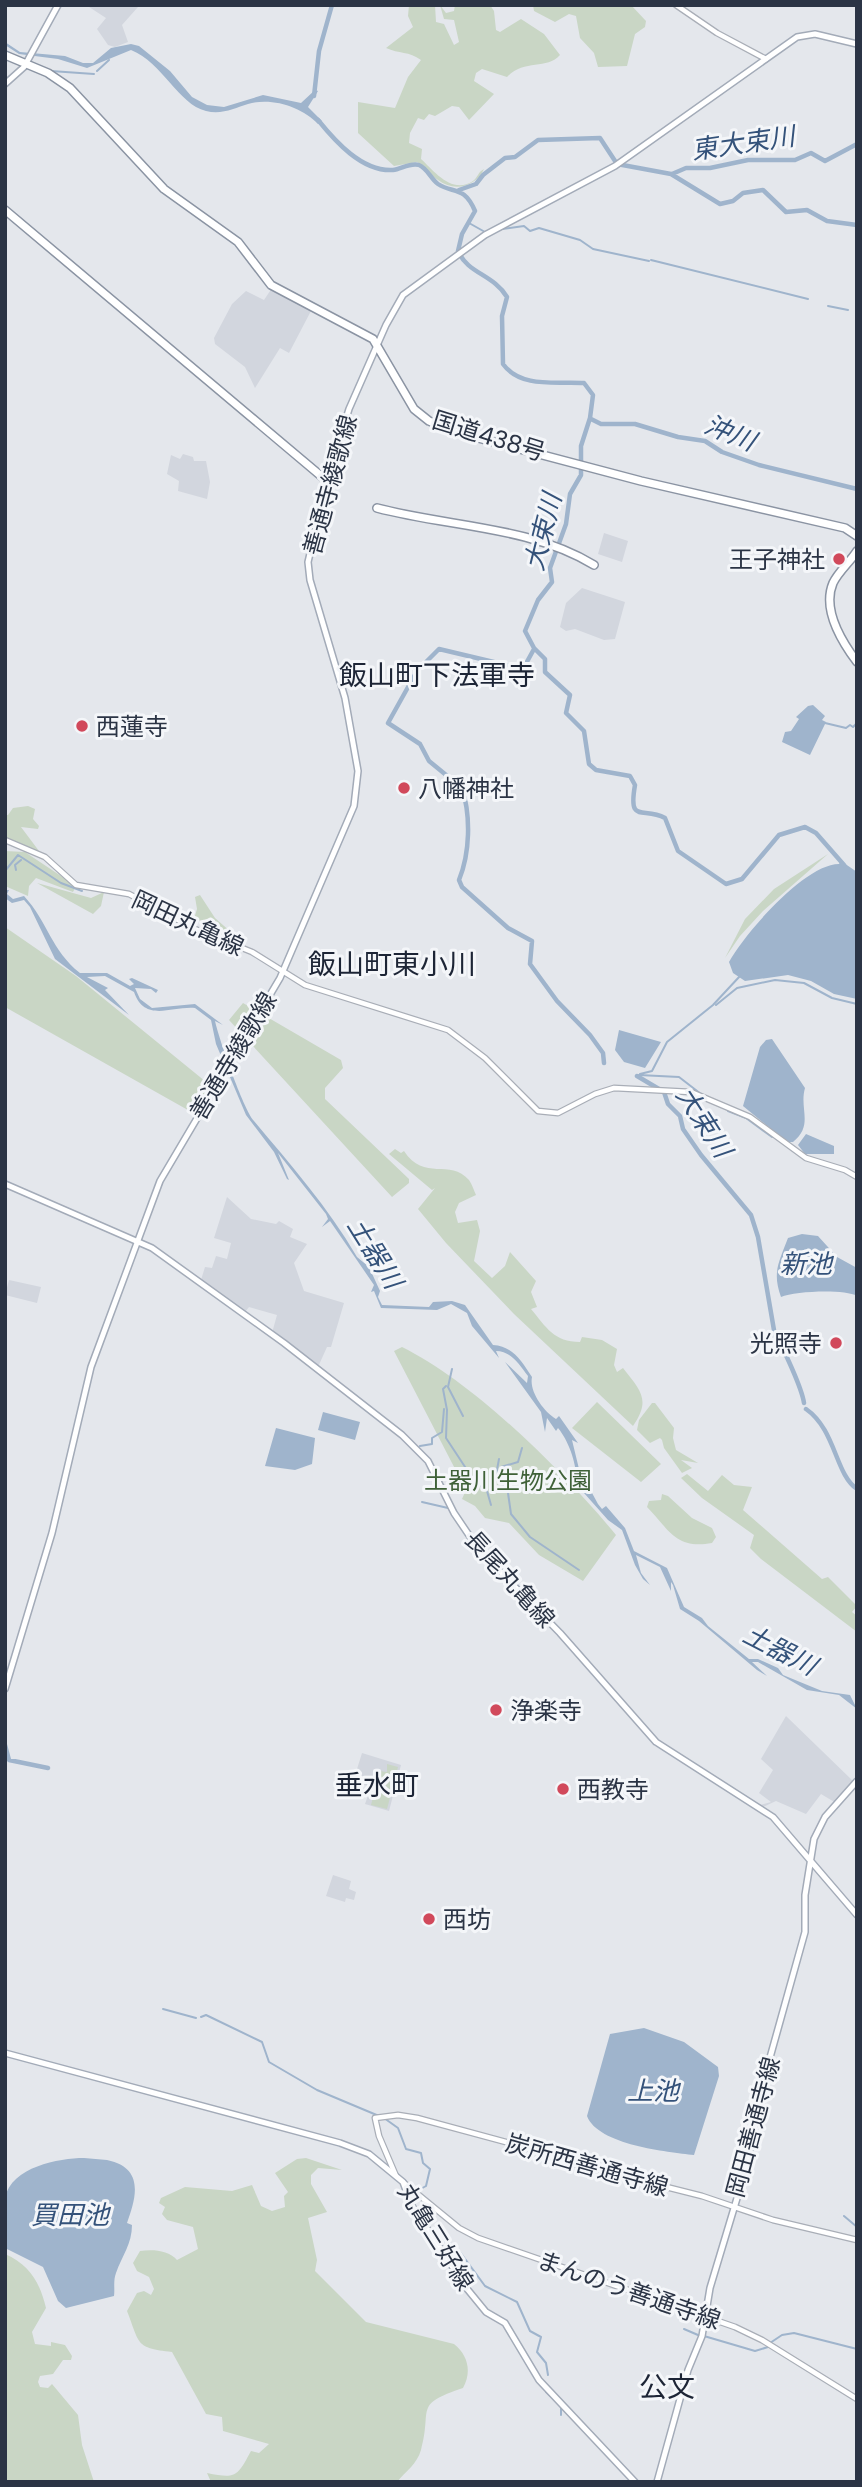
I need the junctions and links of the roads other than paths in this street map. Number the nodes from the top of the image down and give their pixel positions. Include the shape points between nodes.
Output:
1 (58, 5) edge
2 (676, 5) edge
3 (857, 44) edge
4 (5, 55) edge
5 (29, 57) junction
6 (766, 59) junction
7 (5, 84) edge
8 (5, 212) edge
9 (377, 345) junction
10 (327, 483) junction
11 (377, 508) dead end
12 (857, 536) edge
13 (857, 551) edge
14 (594, 565) dead end
15 (857, 662) edge
16 (5, 840) edge
17 (282, 973) junction
18 (857, 1177) edge
19 (5, 1184) edge
20 (137, 1241) junction
21 (5, 1689) edge
22 (857, 1781) edge
23 (810, 1858) junction
24 (857, 1915) edge
25 (5, 2053) edge
26 (396, 2176) junction
27 (403, 2182) junction
28 (732, 2207) junction
29 (857, 2240) edge
30 (706, 2315) junction
31 (857, 2399) edge
32 (635, 2482) edge
33 (657, 2482) edge

1 - 5 main road
2 - 6 main road
3 - 6 main road, 善通寺綾歌線 via 807,34
4 - 5 highway, 国道438号
5 - 7 main road
5 - 9 highway, 国道438号 via 69,88 164,189 238,242 271,285 369,336
6 - 9 main road, 善通寺綾歌線 via 618,164 459,253 403,295
8 - 10 highway
9 - 10 main road, 善通寺綾歌線 via 349,409
9 - 12 highway, 国道438号 via 408,402 429,421 452,431 845,528
10 - 17 main road, 善通寺綾歌線 via 308,572 345,698 358,786 347,825
11 - 14 highway via 559,547
13 - 15 highway via 835,580 831,595 838,634
16 - 17 main road, 岡田丸亀線 via 45,857 76,885 129,894 195,929 252,952
17 - 18 main road, 岡田丸亀線 via 317,989 448,1030 485,1058 526,1102 543,1112 558,1113 614,1088 691,1092 744,1114 806,1158
17 - 20 main road, 善通寺綾歌線 via 167,1166
19 - 20 main road, 長尾丸亀線
20 - 21 main road, 善通寺綾歌線 via 91,1367 52,1533
20 - 23 main road, 長尾丸亀線 via 294,1350 413,1444 479,1550 656,1742 763,1809
22 - 23 main road, 岡田善通寺線 via 819,1826
23 - 24 main road, 長尾丸亀線
23 - 28 main road, 岡田善通寺線 via 805,1932 764,2079 747,2165
25 - 26 main road, 丸亀三好線 via 353,2146
26 - 27 main road, 丸亀三好線
26 - 28 main road, 炭所西善通寺線 via 375,2119 402,2115
27 - 30 main road, まんのう善通寺線 via 478,2238
27 - 32 main road, 丸亀三好線 via 412,2206 468,2290 486,2312 505,2323 540,2380
28 - 29 main road, 炭所西善通寺線
28 - 30 main road, 岡田善通寺線
30 - 31 main road, まんのう善通寺線 via 762,2340
30 - 33 main road, 岡田善通寺線

